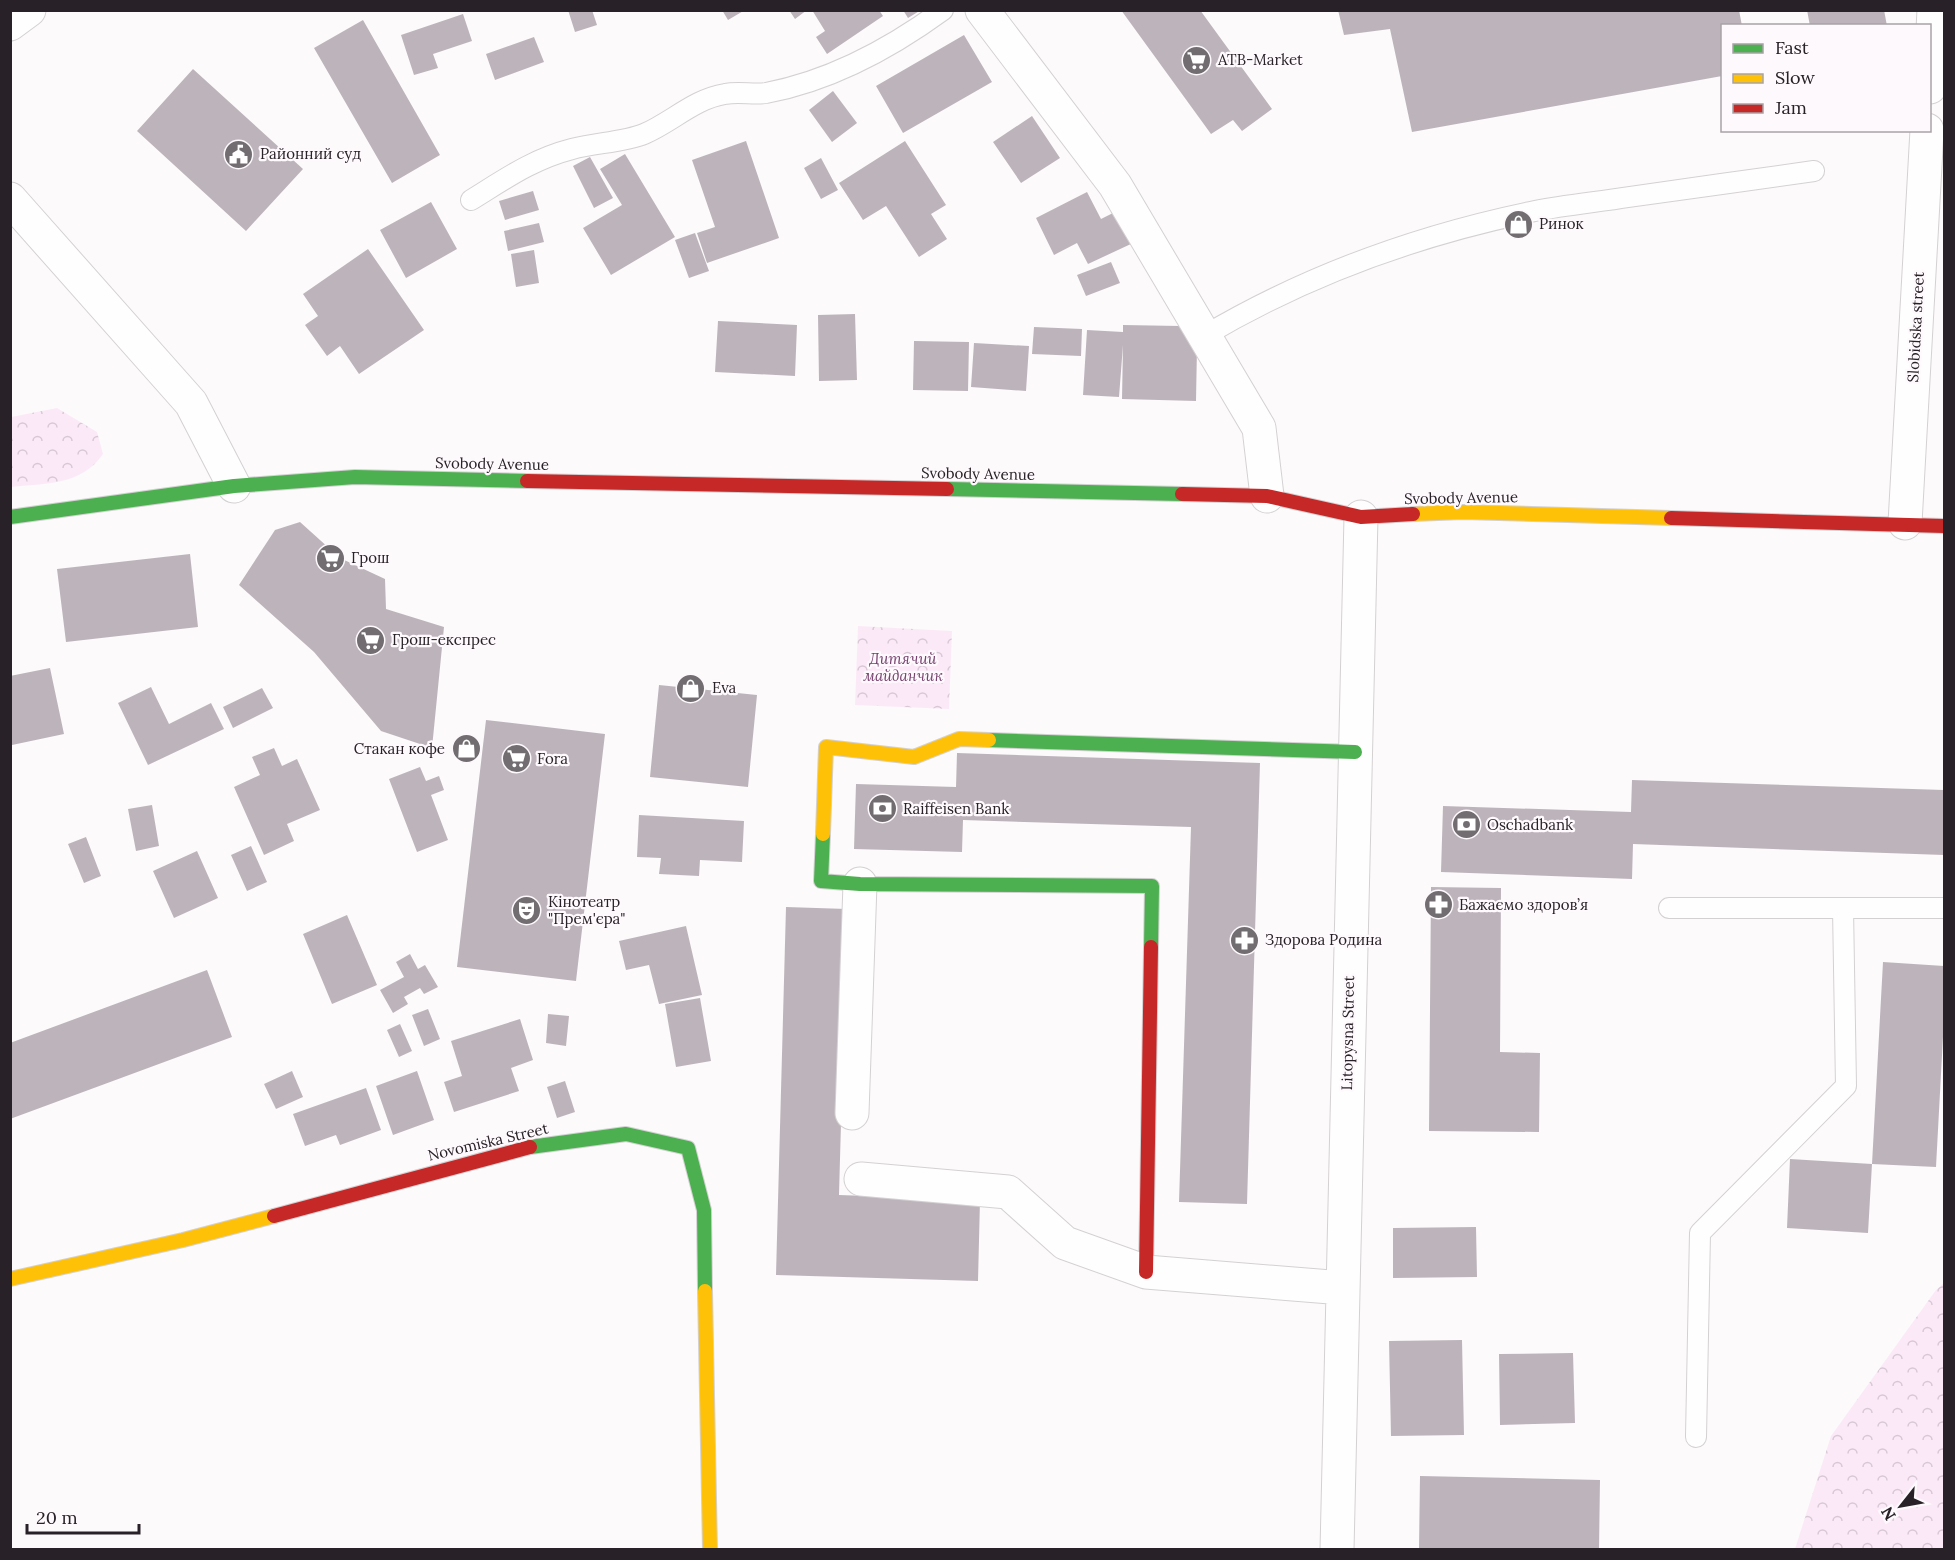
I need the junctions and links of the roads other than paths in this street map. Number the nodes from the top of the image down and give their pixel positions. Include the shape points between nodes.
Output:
1 (29, 10) edge
2 (943, 10) edge
3 (982, 10) edge
4 (1934, 10) edge
5 (10, 24) edge
6 (1931, 56) edge
7 (1927, 132) edge
8 (1814, 171) dead end
9 (10, 199) edge
10 (471, 200) dead end
11 (1204, 336) junction
12 (234, 486) junction
13 (1267, 496) junction
14 (10, 517) edge
15 (1361, 517) junction
16 (1905, 523) junction
17 (1944, 526) edge
18 (1354, 752) junction
19 (860, 884) junction
20 (1669, 908) dead end
21 (1843, 908) junction
22 (1944, 908) edge
23 (852, 1113) dead end
24 (861, 1179) dead end
25 (1146, 1272) junction
26 (10, 1279) edge
27 (1343, 1288) junction
28 (1696, 1437) dead end
29 (710, 1550) edge
30 (1337, 1550) edge

1 - 5 street
2 - 10 lane via 853,64 801,85 764,93 725,94 691,106 643,134 533,161
3 - 11 street via 1115,185
4 - 6 street
7 - 16 street, Slobidska street
8 - 11 lane via 1536,211 1433,236 1296,286
9 - 12 street via 191,403
11 - 13 street via 1259,428
12 - 13 street, Svobody Avenue via 355,477
12 - 14 street, Svobody Avenue
13 - 15 street, Svobody Avenue
15 - 16 street, Svobody Avenue via 1463,512
15 - 18 street, Litopysna Street
16 - 17 street, Svobody Avenue
18 - 19 street via 959,739 914,757 826,747 820,881
18 - 27 street, Litopysna Street
19 - 23 street
19 - 25 street via 1152,886
20 - 21 lane
21 - 22 lane
21 - 28 lane via 1846,1086 1700,1233
24 - 25 street via 1008,1192 1065,1243
25 - 27 street
26 - 29 street, Novomiska Street via 183,1240 528,1147 626,1134 688,1148 704,1210
27 - 30 street, Litopysna Street

